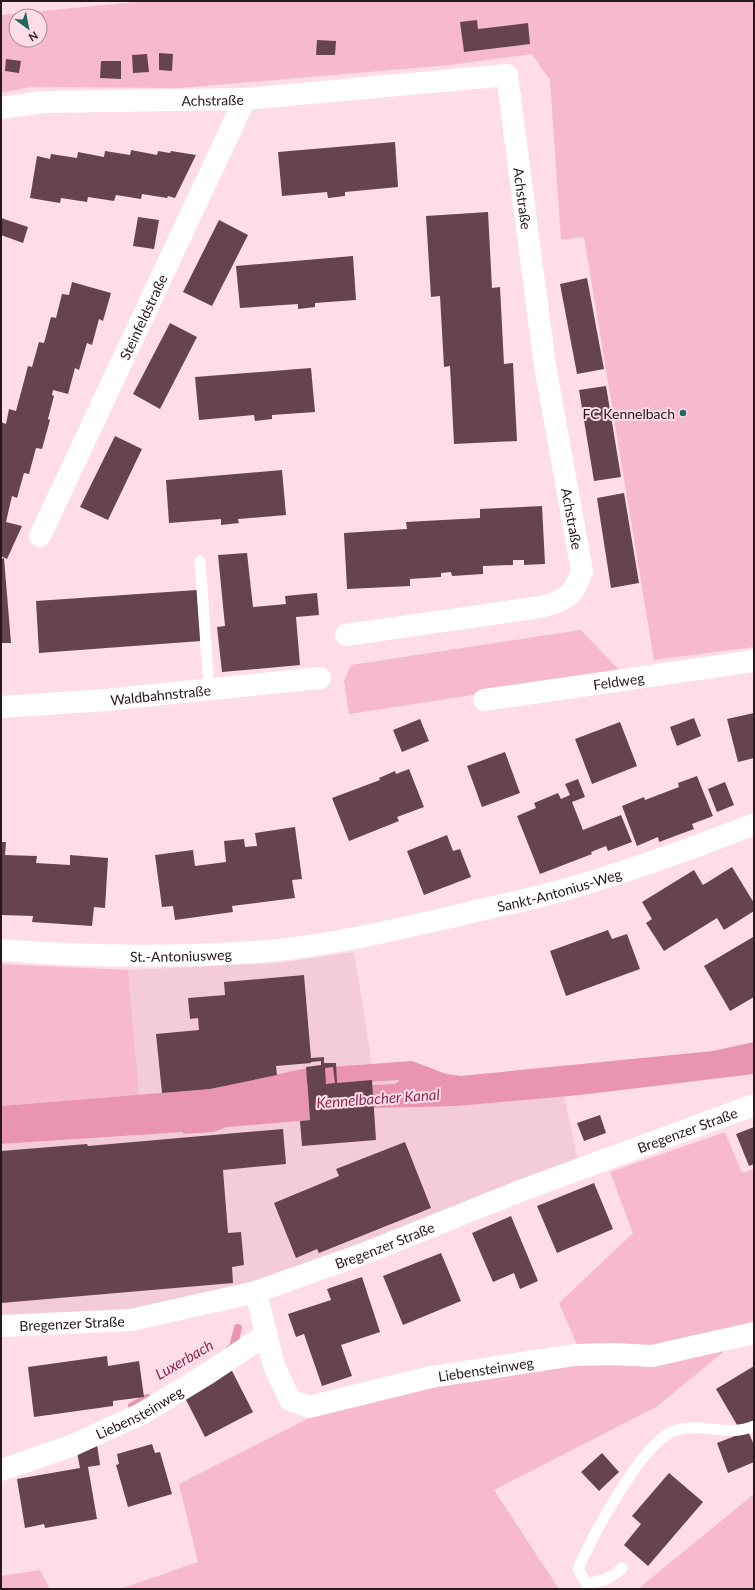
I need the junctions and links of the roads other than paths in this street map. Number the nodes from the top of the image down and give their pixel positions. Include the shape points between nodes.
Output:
1 (245, 99) junction
2 (1, 108) edge
3 (40, 536) dead end
4 (200, 561) dead end
5 (346, 635) dead end
6 (754, 661) edge
7 (320, 678) dead end
8 (209, 688) junction
9 (484, 700) dead end
10 (1, 707) edge
11 (754, 824) edge
12 (359, 938) joint
13 (1, 950) edge
14 (754, 1105) edge
15 (256, 1292) junction
16 (1, 1326) edge
17 (754, 1333) edge
18 (267, 1334) junction
19 (754, 1426) edge
20 (1, 1470) edge
21 (622, 1568) dead end

1 - 2 street, Achstraße via 43,102
1 - 3 street, Steinfeldstraße
1 - 5 street, Achstraße via 507,75 545,366 582,571 575,590 560,602
4 - 8 lane
6 - 9 street, Feldweg
7 - 8 street, Waldbahnstraße
8 - 10 street, Waldbahnstraße via 105,700
11 - 12 street, Sankt-Antonius-Weg via 671,856 546,894
12 - 13 street, St.-Antoniusweg via 270,950 201,955 128,956
14 - 15 street, Bregenzer Straße
15 - 16 street, Bregenzer Straße via 131,1320
15 - 18 street, Liebensteinweg
17 - 18 street, Liebensteinweg via 652,1356 574,1355 431,1377 309,1407 290,1400 274,1366
18 - 20 street, Liebensteinweg via 140,1414 71,1446
19 - 21 lane via 738,1432 699,1427 673,1431 655,1443 634,1470 590,1541 578,1569 586,1583 600,1582

